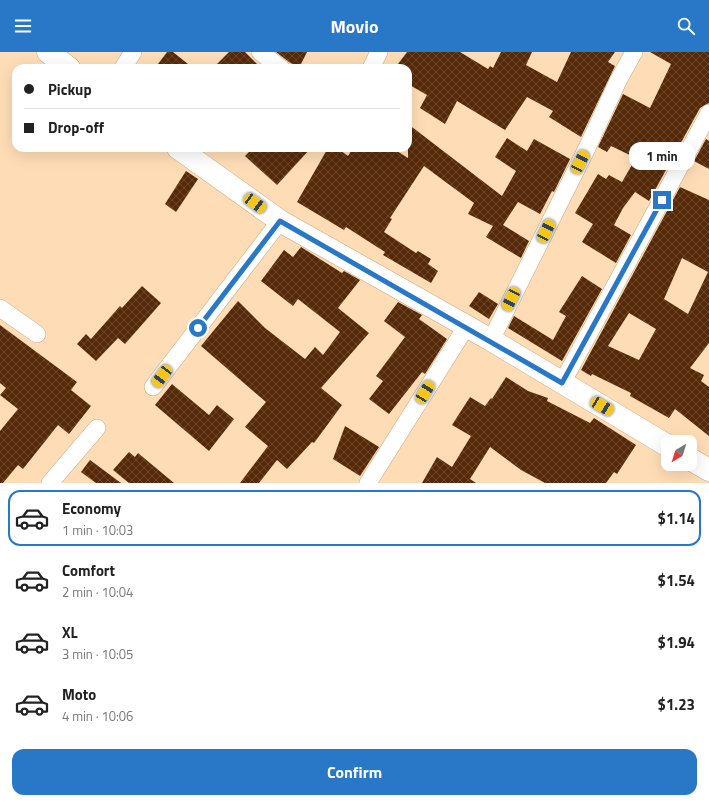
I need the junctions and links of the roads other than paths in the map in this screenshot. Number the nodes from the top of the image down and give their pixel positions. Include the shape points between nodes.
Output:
1 (48, 52) edge
2 (133, 52) edge
3 (260, 52) edge
4 (379, 52) edge
5 (634, 52) edge
6 (64, 64) edge
7 (126, 64) edge
8 (275, 64) edge
9 (373, 64) edge
10 (709, 113) edge
11 (184, 152) edge
12 (280, 221) junction
13 (0, 308) edge
14 (466, 327) junction
15 (37, 334) dead end
16 (490, 340) junction
17 (562, 383) junction
18 (153, 387) dead end
19 (97, 428) dead end
20 (661, 442) edge
21 (697, 463) edge
22 (709, 470) edge
23 (50, 483) edge
24 (368, 483) edge

1 - 6 street
2 - 7 street
3 - 8 street
4 - 9 street
5 - 16 street
10 - 17 street
11 - 12 street
12 - 14 street
12 - 18 street
13 - 15 street
14 - 16 street
14 - 24 street
16 - 17 street
17 - 20 street
19 - 23 street
21 - 22 street

